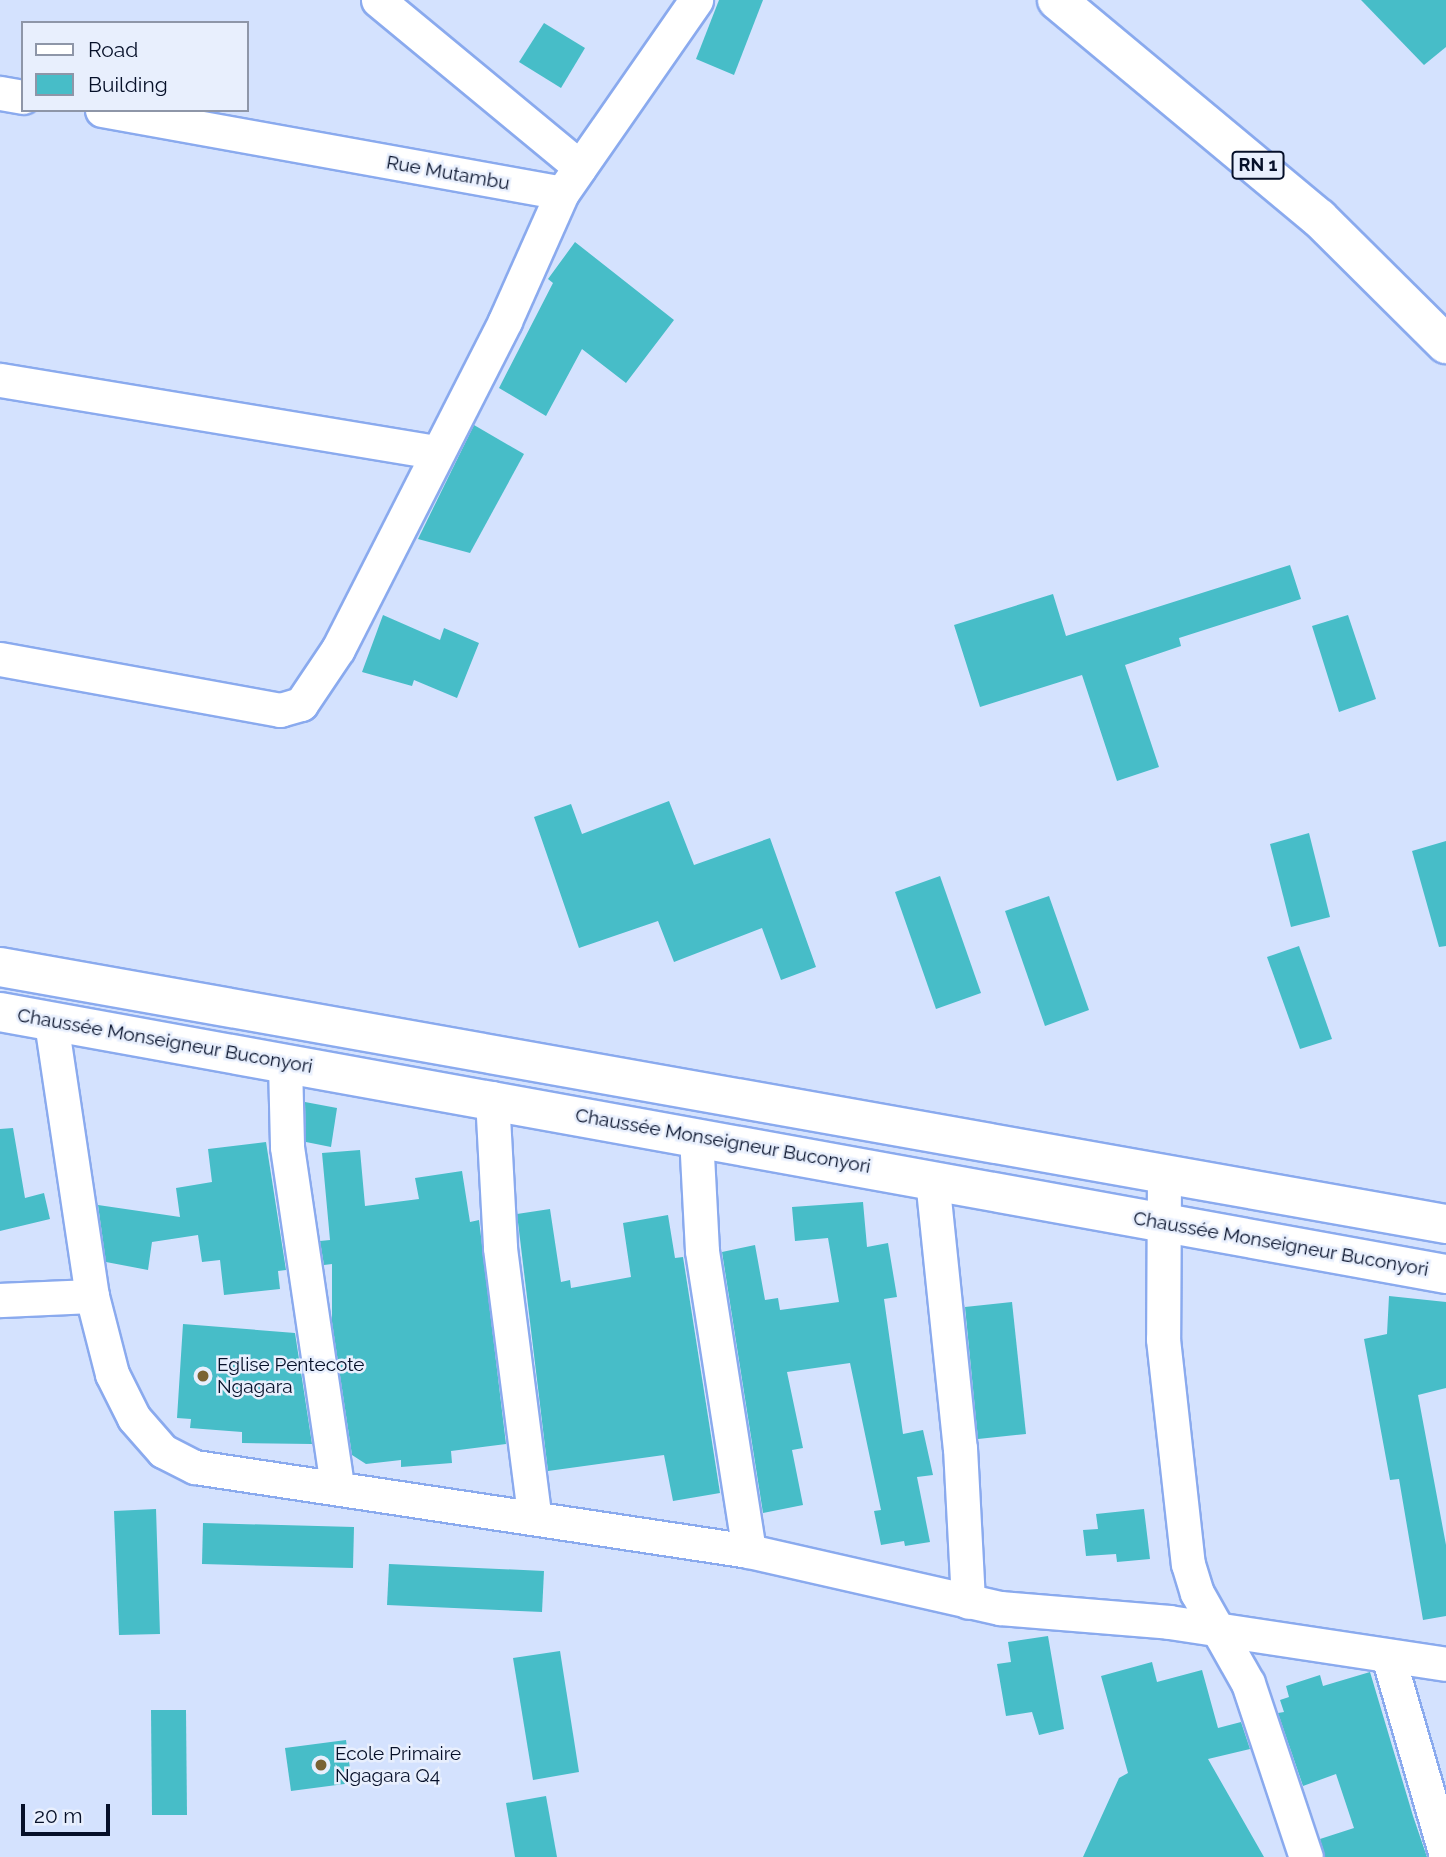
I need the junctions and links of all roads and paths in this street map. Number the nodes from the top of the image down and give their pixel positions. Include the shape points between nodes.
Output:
1 (377, 0) edge
2 (696, 0) edge
3 (1057, 0) edge
4 (0, 93) edge
5 (21, 97) edge
6 (115, 112) edge
7 (571, 180) junction
8 (1446, 344) edge
9 (0, 380) edge
10 (433, 452) junction
11 (0, 659) edge
12 (0, 967) edge
13 (0, 1012) edge
14 (51, 1022) junction
15 (285, 1062) junction
16 (492, 1098) junction
17 (696, 1136) junction
18 (1164, 1174) junction
19 (933, 1179) junction
20 (1160, 1222) junction
21 (1446, 1224) edge
22 (1446, 1274) edge
23 (92, 1296) junction
24 (0, 1300) edge
25 (337, 1484) junction
26 (534, 1514) junction
27 (749, 1551) junction
28 (968, 1602) junction
29 (1216, 1630) junction
30 (1388, 1656) junction
31 (1446, 1664) edge
32 (1446, 1855) edge
33 (1306, 1857) edge

1 - 7 street
2 - 7 street
3 - 8 main road, RN 1 via 1319,218
4 - 5 street
6 - 7 street, Rue Mutambu
7 - 10 street via 505,321
9 - 10 street
10 - 11 street via 318,686 301,704 280,710
12 - 18 main road
13 - 14 main road, Chaussée Monseigneur Buconyori
14 - 15 main road, Chaussée Monseigneur Buconyori
14 - 23 street
15 - 16 main road, Chaussée Monseigneur Buconyori
15 - 25 street via 287,1147
16 - 17 main road, Chaussée Monseigneur Buconyori
16 - 26 street via 500,1248
17 - 19 main road, Chaussée Monseigneur Buconyori
17 - 27 street via 702,1251
18 - 20 street
18 - 21 main road
19 - 20 main road, Chaussée Monseigneur Buconyori
19 - 28 street via 960,1448
20 - 22 main road, Chaussée Monseigneur Buconyori
20 - 29 street via 1163,1339 1188,1564
23 - 24 street
23 - 25 street via 112,1374 134,1419 163,1451 195,1467
25 - 26 street
26 - 27 street
27 - 28 street
28 - 29 street
29 - 30 street
29 - 33 street via 1248,1683
30 - 31 street
30 - 32 street

